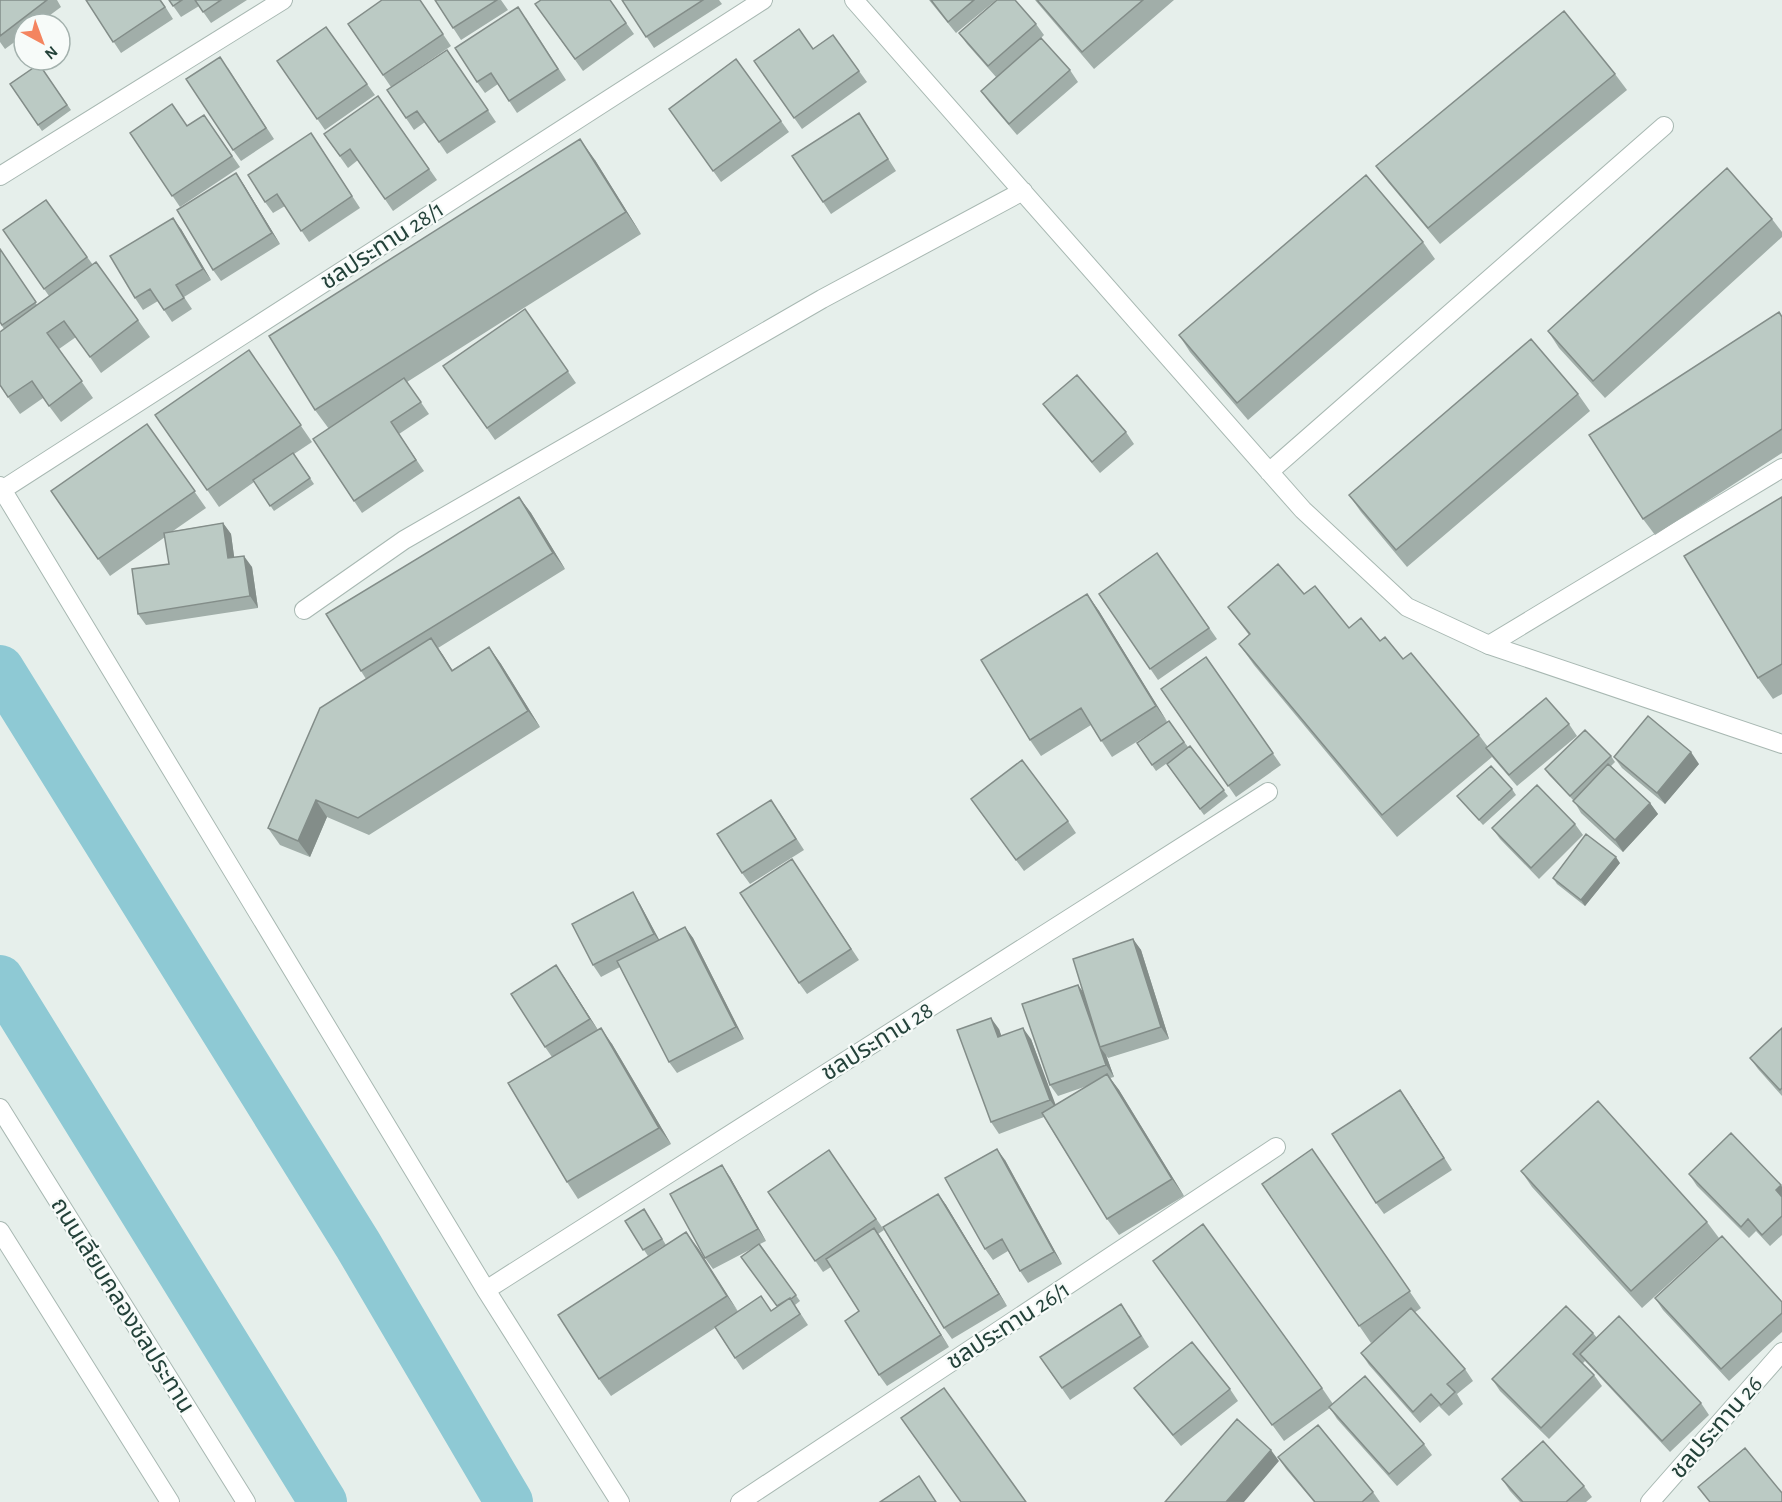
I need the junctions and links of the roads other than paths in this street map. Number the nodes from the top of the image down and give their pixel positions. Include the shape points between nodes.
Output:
1 (283, 0) edge
2 (763, 0) edge
3 (854, 0) edge
4 (1664, 126) dead end
5 (0, 176) edge
6 (1023, 191) junction
7 (1782, 468) edge
8 (1269, 472) junction
9 (1, 488) edge
10 (304, 610) dead end
11 (1489, 645) junction
12 (1782, 744) edge
13 (1268, 792) dead end
14 (0, 1108) edge
15 (1276, 1147) dead end
16 (0, 1231) edge
17 (486, 1290) junction
18 (1781, 1356) edge
19 (170, 1502) edge
20 (246, 1502) edge
21 (620, 1502) edge
22 (740, 1502) edge
23 (1650, 1502) edge

1 - 5 street
2 - 9 street, ชลประทาน 28/1
3 - 6 street
4 - 8 street
6 - 8 street
6 - 10 street via 822,299 414,534
7 - 11 street
8 - 11 street via 1303,510 1407,607
9 - 17 street
11 - 12 street
13 - 17 street, ชลประทาน 28
14 - 20 street, ถนนเลียบคลองชลประทาน
15 - 22 street, ชลประทาน 26/1
16 - 19 street
17 - 21 street
18 - 23 street, ชลประทาน 26

